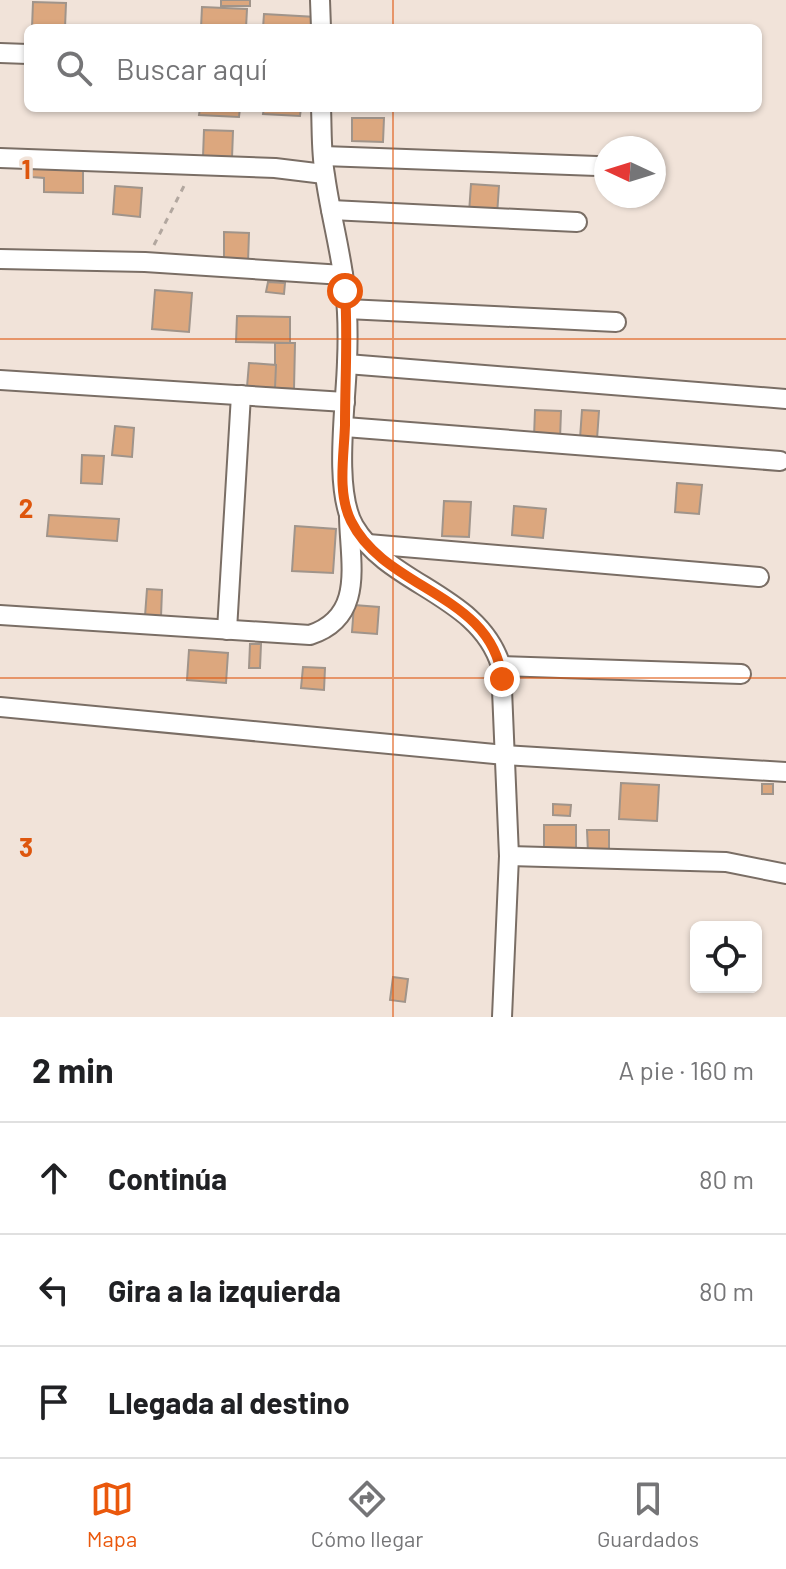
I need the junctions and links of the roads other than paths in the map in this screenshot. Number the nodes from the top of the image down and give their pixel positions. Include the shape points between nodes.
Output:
1 (320, 0) edge
2 (321, 24) edge
3 (0, 53) edge
4 (24, 54) edge
5 (321, 112) edge
6 (0, 158) edge
7 (324, 165) junction
8 (594, 166) edge
9 (331, 210) junction
10 (577, 222) dead end
11 (0, 259) edge
12 (343, 275) junction
13 (347, 309) junction
14 (616, 322) dead end
15 (347, 364) junction
16 (0, 380) edge
17 (241, 395) junction
18 (786, 399) edge
19 (345, 402) junction
20 (345, 427) junction
21 (780, 461) dead end
22 (349, 517) junction
23 (368, 544) junction
24 (759, 577) dead end
25 (0, 615) edge
26 (227, 630) junction
27 (501, 666) junction
28 (741, 674) dead end
29 (0, 707) edge
30 (505, 755) junction
31 (786, 772) edge
32 (509, 856) junction
33 (786, 874) edge
34 (502, 1017) edge

1 - 2 street
3 - 4 street
5 - 7 street
6 - 7 street via 275,168
7 - 8 street
7 - 9 street
9 - 10 street
9 - 12 street
11 - 12 street
12 - 13 street
13 - 14 street
13 - 15 street
15 - 18 street
15 - 19 street
16 - 17 street
17 - 19 street
17 - 26 street
19 - 20 street
20 - 21 street
20 - 22 street via 342,477
22 - 23 street
22 - 26 street via 350,591 335,622 310,635
23 - 24 street
23 - 27 street via 473,620 491,641
25 - 26 street
27 - 28 street
27 - 30 street
29 - 30 street
30 - 31 street
30 - 32 street
32 - 33 street via 726,862
32 - 34 street

